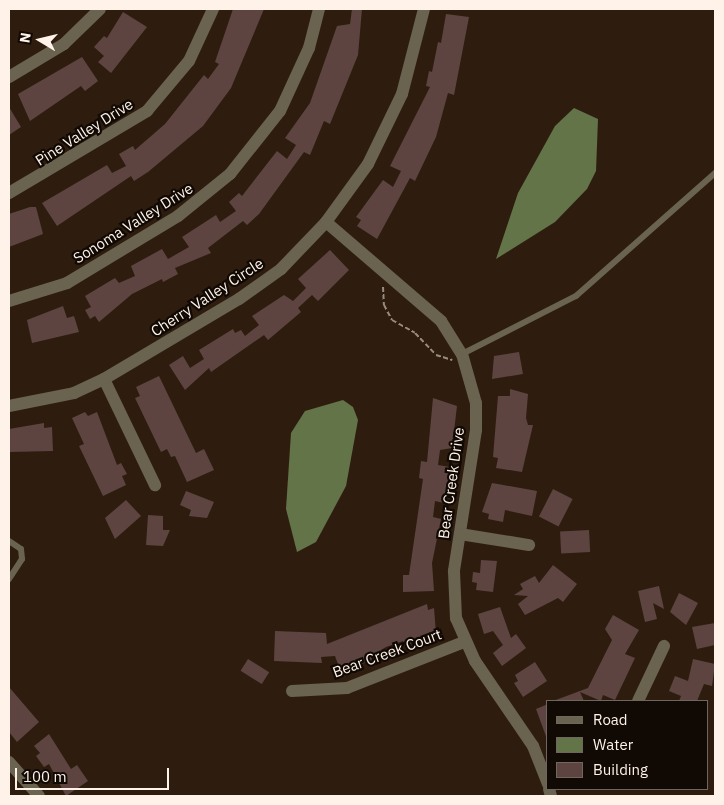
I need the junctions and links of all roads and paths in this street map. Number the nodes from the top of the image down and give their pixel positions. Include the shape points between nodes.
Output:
1 (100, 9) edge
2 (213, 9) edge
3 (319, 9) edge
4 (424, 9) edge
5 (9, 78) edge
6 (715, 173) edge
7 (9, 193) edge
8 (326, 222) junction
9 (382, 283) dead end
10 (9, 301) edge
11 (458, 357) junction
12 (104, 380) junction
13 (9, 406) edge
14 (155, 485) dead end
15 (460, 534) junction
16 (9, 541) edge
17 (529, 545) dead end
18 (9, 579) edge
19 (464, 642) junction
20 (664, 646) dead end
21 (292, 691) dead end
22 (638, 700) edge
23 (545, 761) edge
24 (9, 762) edge
25 (39, 796) edge

1 - 5 street via 64,44
2 - 7 street, Pine Valley Drive via 189,61 146,111 64,165
3 - 10 street, Sonoma Valley Drive via 309,48 284,104 230,174 178,216 67,283
4 - 8 street, Cherry Valley Circle via 411,67 386,131
6 - 11 lane via 576,296
8 - 11 street, Bear Creek Drive via 440,321
8 - 12 street, Cherry Valley Circle via 280,269 239,300
9 - 11 path via 384,305 392,320 415,333 436,355
11 - 15 street, Bear Creek Drive via 476,403
12 - 13 street, Cherry Valley Circle via 74,393
12 - 14 street
15 - 17 street
15 - 19 street, Bear Creek Drive via 453,595
16 - 18 lane via 21,549 22,559
19 - 21 street, Bear Creek Court via 347,688
19 - 23 street, Bear Creek Drive
20 - 22 street
24 - 25 street

